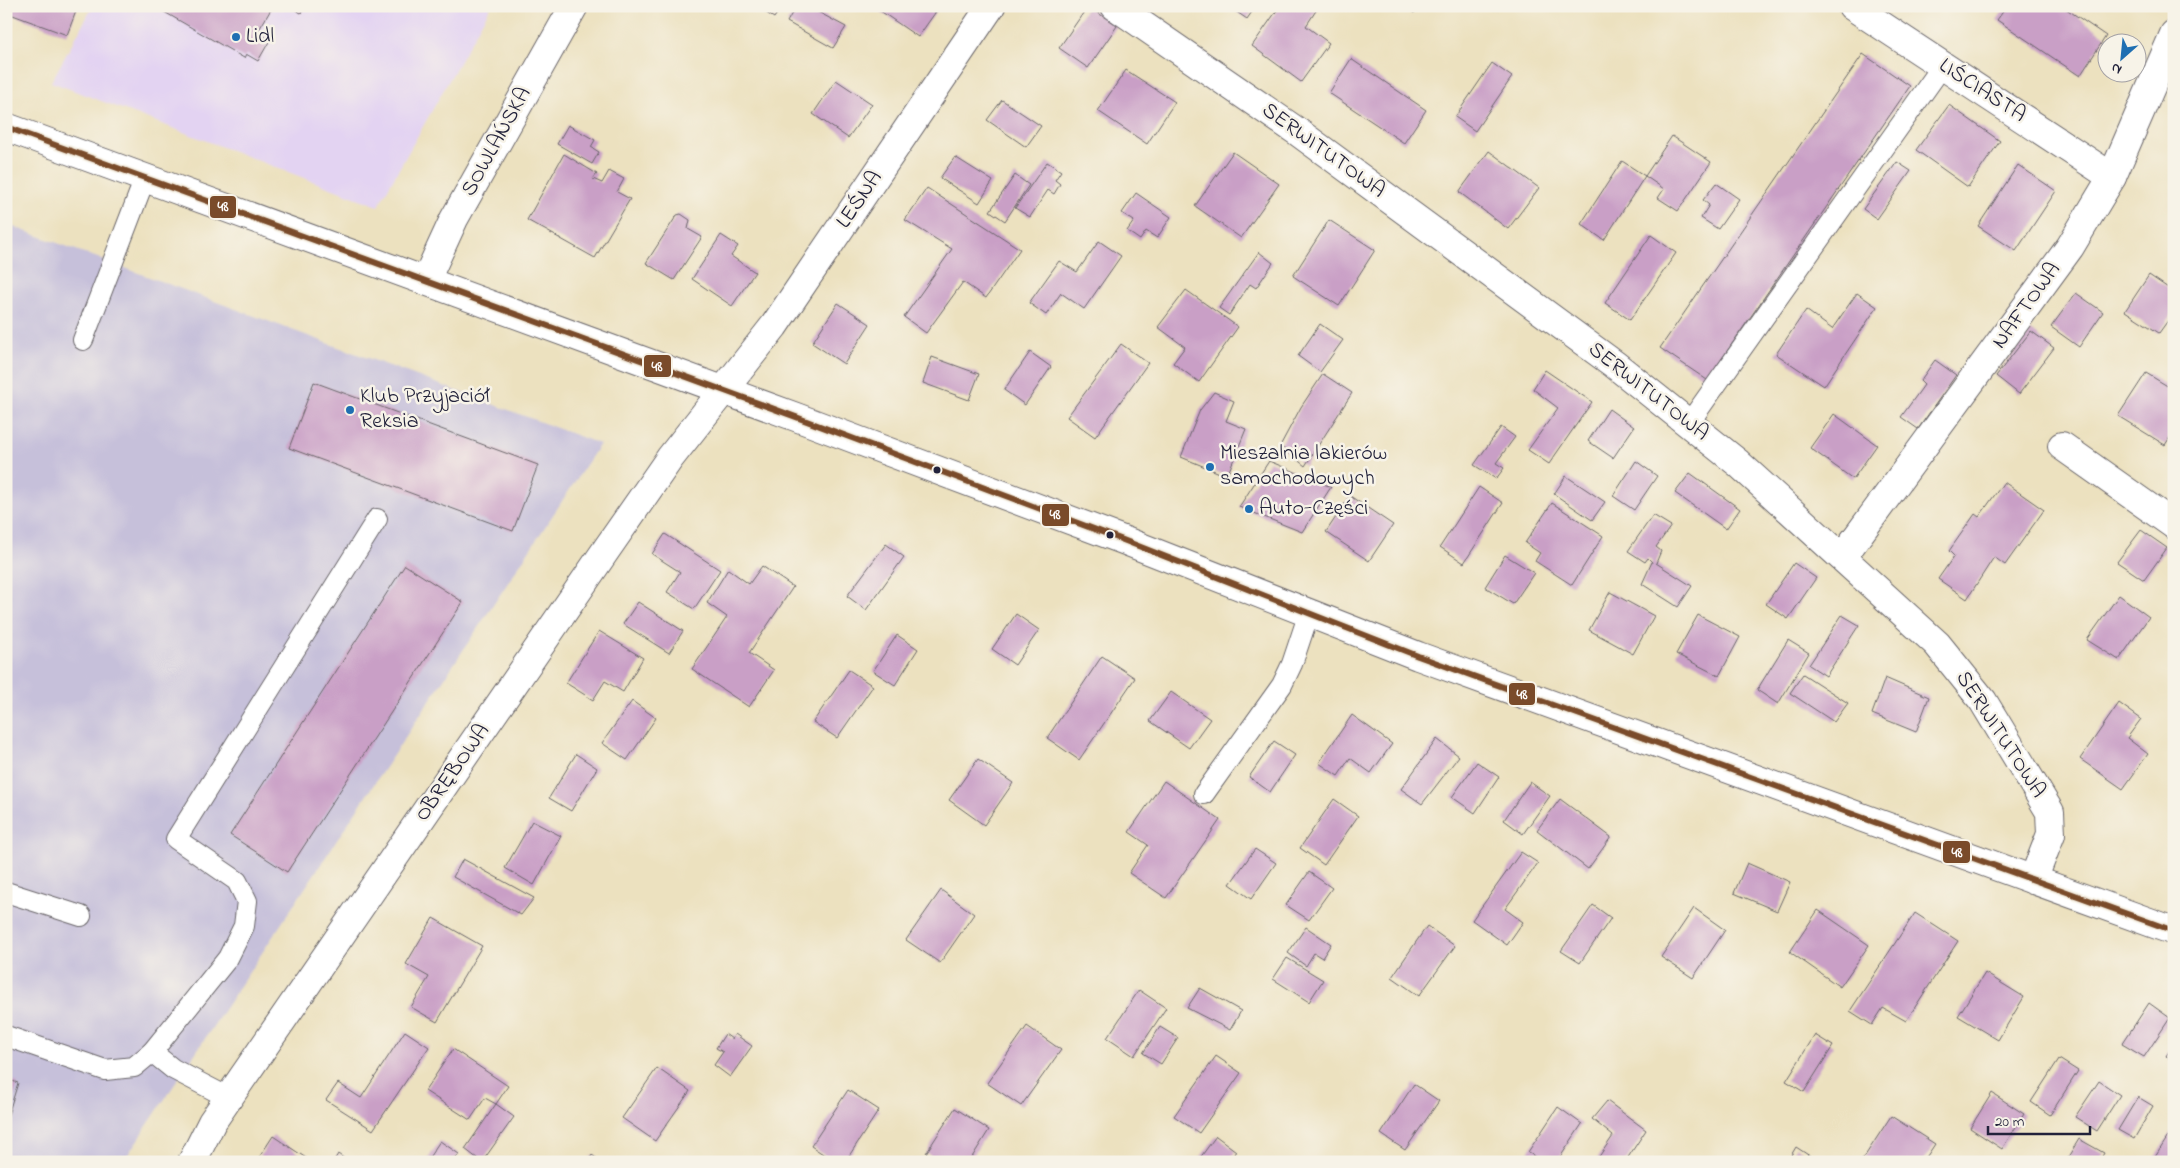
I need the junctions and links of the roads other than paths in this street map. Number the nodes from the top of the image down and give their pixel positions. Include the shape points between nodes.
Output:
1 (574, 6) edge
2 (991, 6) edge
3 (1115, 6) edge
4 (1852, 6) edge
5 (2174, 34) edge
6 (1943, 65) junction
7 (6, 128) edge
8 (2112, 177) junction
9 (145, 178) junction
10 (426, 280) junction
11 (83, 340) dead end
12 (723, 390) junction
13 (1689, 423) junction
14 (2062, 446) dead end
15 (377, 518) dead end
16 (2174, 525) edge
17 (1843, 556) junction
18 (1309, 613) junction
19 (1204, 794) dead end
20 (2033, 880) junction
21 (6, 892) edge
22 (81, 916) dead end
23 (2174, 931) edge
24 (6, 1036) edge
25 (152, 1052) junction
26 (229, 1098) junction
27 (192, 1162) edge

1 - 10 street, SOWLAŃSKA via 454,219
2 - 12 street, LEŚNA via 774,326
3 - 13 street, SERWITUTOWA via 1298,132 1518,292
4 - 6 street, LIŚCIASTA
5 - 8 street, NAFTOWA
6 - 8 street, LIŚCIASTA
6 - 13 lane
7 - 9 street
8 - 17 street, NAFTOWA via 2070,247
9 - 10 street
9 - 11 lane
10 - 12 street
12 - 18 street
12 - 26 street, OBRĘBOWA via 666,463
13 - 17 street, SERWITUTOWA
14 - 16 street
15 - 25 lane via 176,839 237,881 247,901 244,926 228,958
17 - 20 street, SERWITUTOWA via 1937,644 1983,701 2050,812 2051,834
18 - 19 lane via 1282,685
18 - 20 street via 1418,656
20 - 23 street
21 - 22 lane
24 - 25 lane via 105,1070 134,1067
25 - 26 lane via 173,1069
26 - 27 street, OBRĘBOWA via 212,1122

